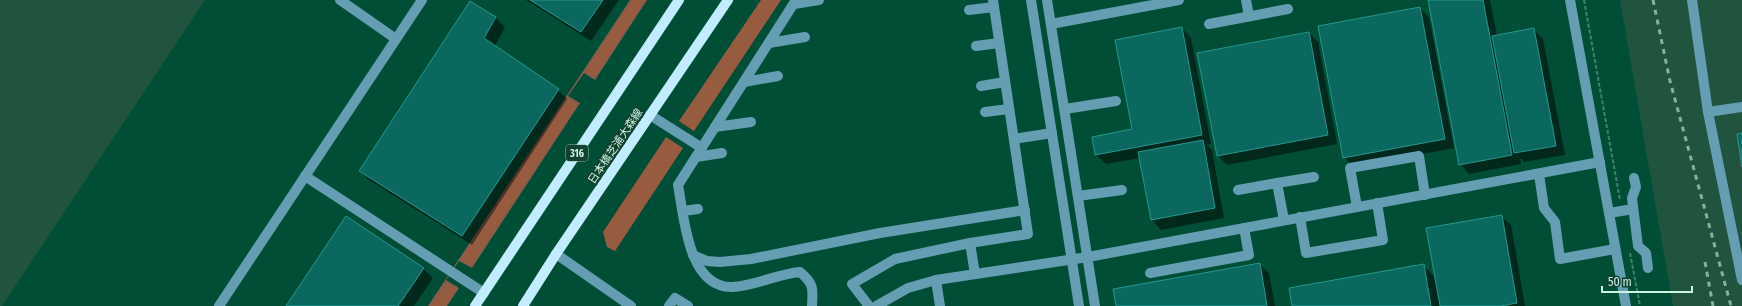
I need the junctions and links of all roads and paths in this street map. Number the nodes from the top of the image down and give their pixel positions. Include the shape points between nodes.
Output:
1 (340, 0) edge
2 (422, 0) edge
3 (679, 0) edge
4 (728, 0) edge
5 (819, 0) edge
6 (1031, 0) edge
7 (1047, 0) edge
8 (1179, 0) edge
9 (1246, 0) edge
10 (1570, 0) edge
11 (1584, 0) edge
12 (1692, 0) edge
13 (795, 2) edge
14 (993, 3) edge
15 (1288, 9) dead end
16 (970, 10) dead end
17 (1249, 16) junction
18 (1051, 24) junction
19 (1209, 24) dead end
20 (805, 37) dead end
21 (396, 39) junction
22 (999, 42) junction
23 (769, 43) junction
24 (976, 46) dead end
25 (778, 76) dead end
26 (744, 82) junction
27 (1005, 82) junction
28 (981, 86) dead end
29 (1116, 100) dead end
30 (1742, 107) edge
31 (1009, 109) junction
32 (1064, 109) junction
33 (985, 112) dead end
34 (1708, 112) junction
35 (650, 115) junction
36 (751, 122) dead end
37 (715, 127) junction
38 (1052, 134) junction
39 (1014, 139) junction
40 (699, 152) junction
41 (722, 153) dead end
42 (1600, 162) junction
43 (1538, 174) junction
44 (305, 176) junction
45 (1314, 177) dead end
46 (1634, 178) dead end
47 (1277, 183) junction
48 (1122, 190) dead end
49 (1238, 190) dead end
50 (1425, 195) junction
51 (1078, 196) junction
52 (1377, 203) junction
53 (1357, 207) junction
54 (698, 209) dead end
55 (1633, 209) junction
56 (1025, 210) junction
57 (683, 211) junction
58 (1622, 211) junction
59 (1609, 213) junction
60 (1300, 217) junction
61 (1284, 220) junction
62 (1244, 228) junction
63 (970, 243) junction
64 (1629, 248) dead end
65 (1615, 249) junction
66 (556, 254) junction
67 (693, 255) junction
68 (1088, 257) junction
69 (1072, 259) junction
70 (1648, 268) dead end
71 (1150, 273) dead end
72 (975, 274) junction
73 (936, 280) junction
74 (1742, 280) edge
75 (484, 293) junction
76 (523, 305) edge
77 (219, 306) edge
78 (475, 306) edge
79 (631, 306) edge
80 (669, 306) edge
81 (688, 306) edge
82 (812, 306) edge
83 (869, 306) edge
84 (876, 306) edge
85 (940, 306) edge
86 (1079, 306) edge
87 (1095, 306) edge
88 (1626, 306) edge
89 (1640, 306) edge

1 - 21 street
2 - 21 street
3 - 75 main road, 316
4 - 35 main road, 日本橋芝浦大森線
5 - 13 street
6 - 38 street
7 - 18 street
8 - 18 street
9 - 17 street
10 - 42 street
11 - 58 path
12 - 34 street
13 - 23 street
14 - 16 street
14 - 22 street
15 - 17 street
17 - 19 street
18 - 32 street
20 - 23 street
21 - 44 street
22 - 24 street
22 - 27 street
23 - 26 street
25 - 26 street
26 - 37 street
27 - 28 street
27 - 31 street
29 - 32 street
30 - 34 street
31 - 33 street
31 - 39 street
32 - 51 street
34 - 74 street
35 - 40 street
35 - 66 main road, 日本橋芝浦大森線
36 - 37 street
37 - 40 street
38 - 39 street
38 - 69 street
39 - 56 street
40 - 41 street
40 - 57 street via 678,185
42 - 43 street
42 - 59 street
43 - 50 street
43 - 65 street via 1544,208 1555,222 1560,258
44 - 75 street
44 - 77 street
45 - 47 street
46 - 55 street via 1636,187 1632,198
47 - 49 street
47 - 61 street
48 - 51 street
50 - 52 street
50 - 53 street via 1419,156 1350,168
51 - 68 street
52 - 53 street
52 - 60 street via 1383,240 1306,253
53 - 60 street
54 - 57 street
55 - 58 street
55 - 70 street via 1638,246 1646,253
56 - 63 street via 1028,234
56 - 67 street via 880,233 751,259 720,262 707,261
57 - 67 street
58 - 59 street
59 - 65 street
60 - 61 street
61 - 62 street
62 - 68 street
62 - 71 street via 1249,255
63 - 72 street
63 - 83 street via 895,259 864,276 852,284
64 - 89 path
65 - 88 street
66 - 76 main road, 日本橋芝浦大森線
66 - 79 street
67 - 82 street via 703,274 711,282 731,287 785,273 800,272 810,280 813,290
68 - 69 street
68 - 87 street
69 - 72 street
69 - 86 street
72 - 73 street
73 - 84 street via 908,288
73 - 85 street
75 - 78 main road, 316
80 - 81 street via 675,298

